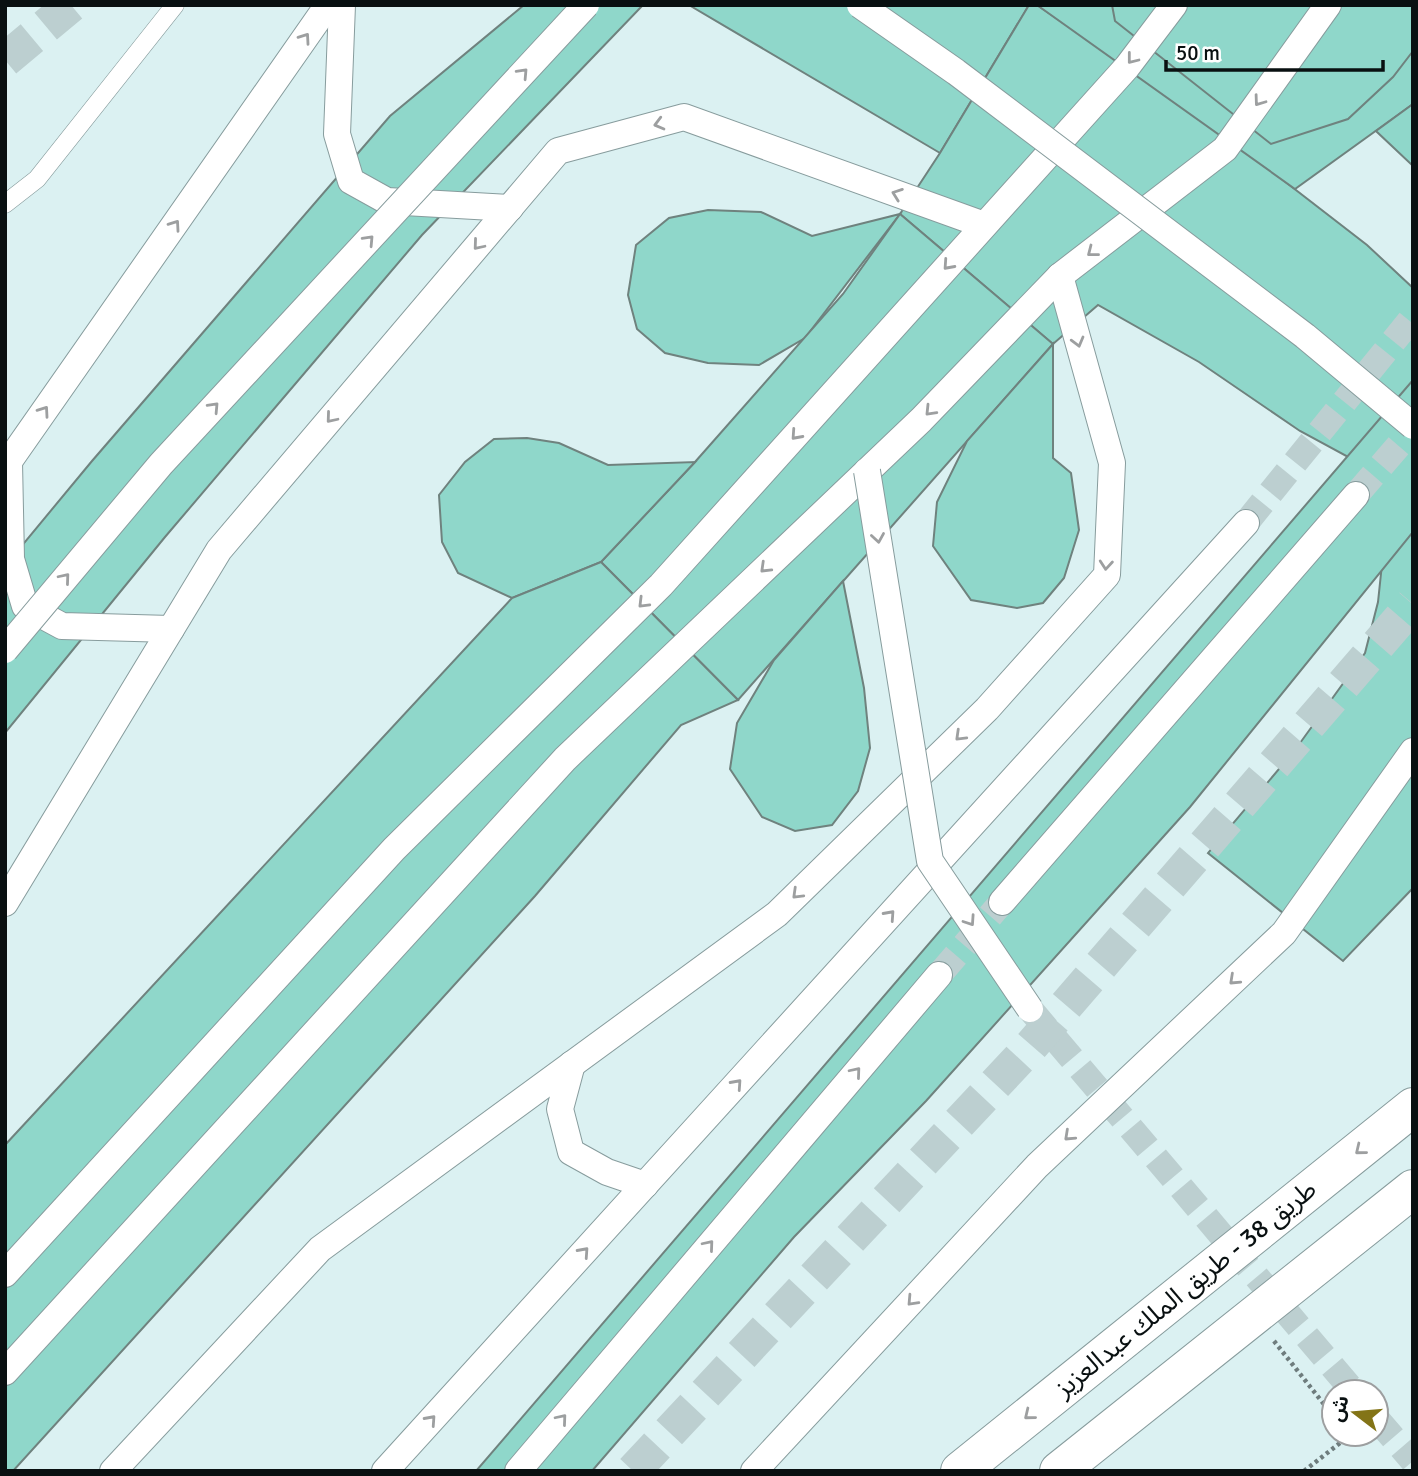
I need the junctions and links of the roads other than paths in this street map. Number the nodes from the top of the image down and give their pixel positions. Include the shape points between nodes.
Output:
1 (175, 5) edge
2 (328, 5) edge
3 (342, 5) edge
4 (586, 5) edge
5 (1174, 5) edge
6 (1328, 5) edge
7 (871, 9) edge
8 (5, 204) edge
9 (510, 208) junction
10 (984, 225) junction
11 (1060, 276) junction
12 (1413, 426) edge
13 (7, 465) edge
14 (867, 471) junction
15 (1356, 495) tunnel mouth
16 (1246, 523) tunnel mouth
17 (171, 629) junction
18 (5, 650) edge
19 (1413, 751) edge
20 (1002, 902) tunnel mouth
21 (5, 903) edge
22 (939, 975) tunnel mouth
23 (1030, 1009) tunnel mouth
24 (572, 1064) junction
25 (1413, 1107) edge
26 (645, 1185) junction
27 (1413, 1189) edge
28 (5, 1274) edge
29 (5, 1371) edge
30 (113, 1471) edge
31 (385, 1471) edge
32 (517, 1471) edge
33 (754, 1471) edge
34 (960, 1471) edge
35 (1059, 1471) edge

1 - 8 lane via 37,179
13 -> 2 street
3 - 9 street via 337,134 351,181 387,201
18 -> 4 street, bridge via 161,464
5 -> 10 street via 1127,67
6 -> 11 street via 1225,149
7 - 12 street, bridge via 1295,328
10 -> 9 street via 684,117 558,151
9 -> 17 street via 219,550
10 -> 28 street via 661,585 394,849
11 -> 14 street
11 -> 24 street via 1112,463 1107,575 988,709 777,914
13 - 17 street via 11,559 25,606 62,626
14 -> 23 street, bridge via 930,861
14 -> 29 street via 565,758
15 - 20 street
26 -> 16 street
17 - 21 street
19 -> 33 street via 1284,933 1037,1166
32 -> 22 street
24 - 26 street via 560,1109 571,1152 607,1172
24 - 30 street via 320,1249
25 -> 34 main road, طريق 38 - طريق الملك عبدالعزيز
31 -> 26 street
27 - 35 main road

